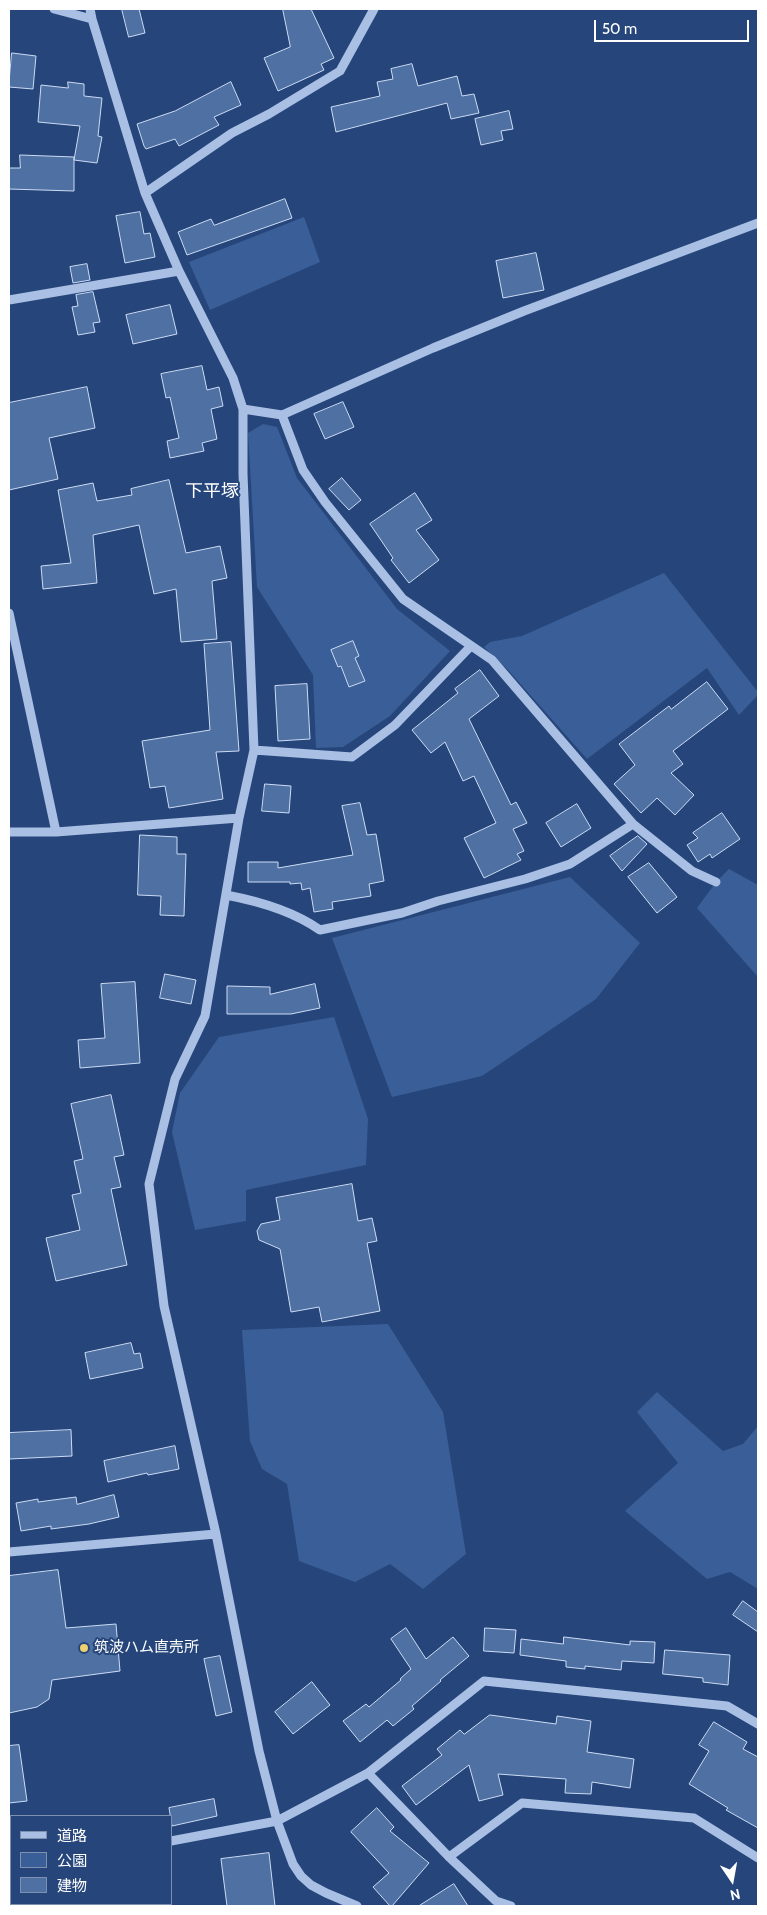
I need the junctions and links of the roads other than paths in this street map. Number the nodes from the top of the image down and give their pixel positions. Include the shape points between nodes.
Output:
1 (54, 9) edge
2 (90, 9) edge
3 (374, 9) edge
4 (92, 19) junction
5 (146, 193) junction
6 (758, 222) edge
7 (179, 271) junction
8 (9, 300) edge
9 (243, 409) junction
10 (282, 415) junction
11 (9, 613) edge
12 (471, 646) junction
13 (254, 750) junction
14 (239, 818) junction
15 (633, 824) junction
16 (9, 832) edge
17 (56, 832) junction
18 (716, 882) dead end
19 (226, 895) junction
20 (216, 1534) junction
21 (9, 1552) edge
22 (758, 1724) edge
23 (368, 1773) junction
24 (277, 1821) junction
25 (172, 1840) edge
26 (449, 1857) junction
27 (758, 1858) edge
28 (357, 1906) edge
29 (511, 1906) edge

1 - 4 street
2 - 4 street
3 - 5 street via 340,70 232,133
4 - 5 street
5 - 7 street
6 - 10 street via 515,314
7 - 8 street
7 - 9 street via 233,378
9 - 10 street
9 - 13 street
10 - 12 street via 303,470 403,599
11 - 17 street
12 - 13 street via 396,726 352,757
12 - 15 street via 492,660
13 - 14 street
14 - 17 street
14 - 19 street
15 - 18 street via 692,871
15 - 19 street via 570,864 402,913 320,930 306,920 248,899
16 - 17 street
19 - 20 street via 204,1016 175,1079 149,1184 164,1306
20 - 21 street
20 - 24 street via 244,1679
22 - 23 street via 727,1706 484,1681
23 - 24 street
23 - 26 street
24 - 25 street
24 - 28 street via 293,1864 301,1876 311,1885
26 - 27 street via 522,1803 694,1818
26 - 29 street via 496,1901

